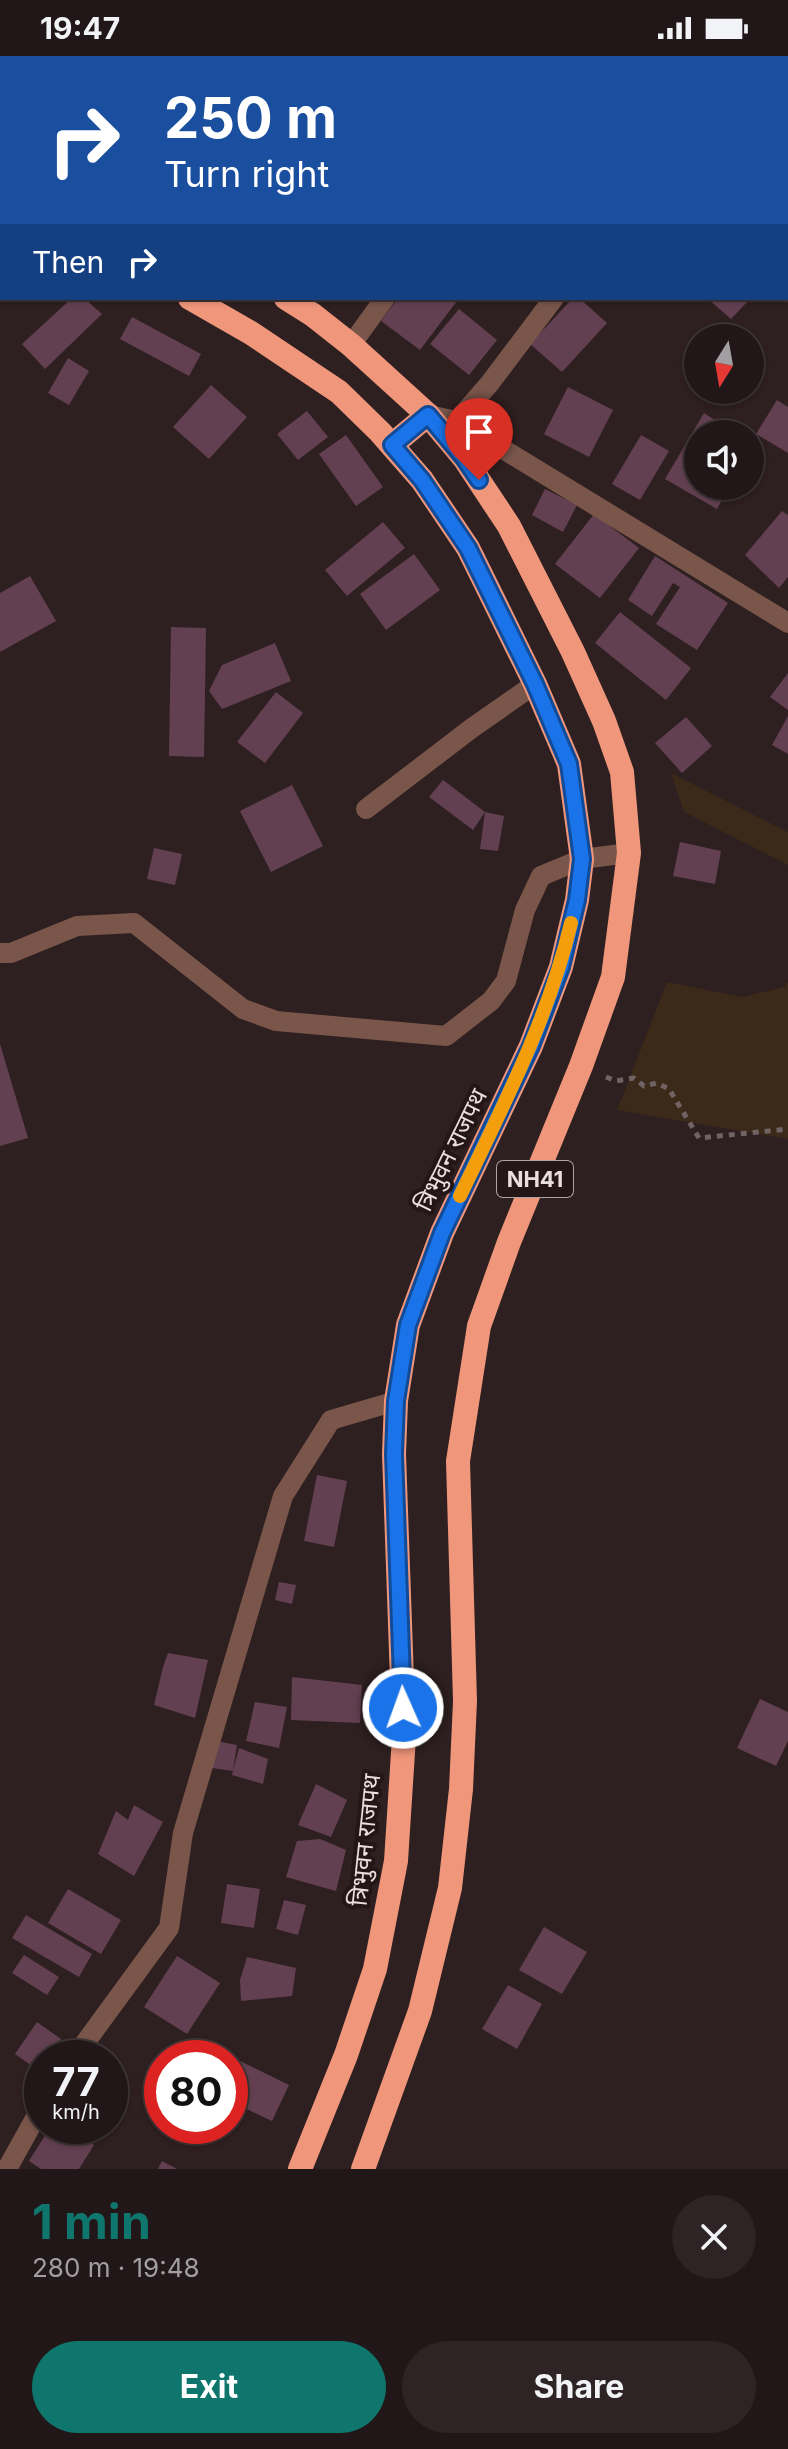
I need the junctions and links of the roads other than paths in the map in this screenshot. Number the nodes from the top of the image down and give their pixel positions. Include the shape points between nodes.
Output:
1 (193, 300) edge
2 (289, 300) edge
3 (384, 300) edge
4 (552, 300) edge
5 (351, 345) junction
6 (428, 415) junction
7 (457, 421) junction
8 (392, 445) junction
9 (788, 622) edge
10 (535, 684) junction
11 (366, 809) dead end
12 (629, 853) junction
13 (582, 859) junction
14 (0, 953) edge
15 (396, 1401) junction
16 (87, 2040) edge
17 (24, 2138) edge
18 (7, 2169) edge
19 (300, 2169) edge
20 (363, 2169) edge

1 - 8 highway, त्रिभुवन राजपथ / NH41 via 339,392
2 - 5 highway, NH41
3 - 5 street
4 - 7 street
5 - 6 highway, NH41
6 - 7 street
6 - 8 highway
6 - 12 highway, NH41 via 509,526 573,652 622,772
7 - 9 street
8 - 10 highway, त्रिभुवन राजपथ / NH41 via 468,548
10 - 11 street
10 - 13 highway, त्रिभुवन राजपथ / NH41 via 569,764
12 - 13 street
12 - 20 highway, NH41 via 613,977 479,1326 458,1461 465,1701 450,1888 420,2011
13 - 14 street via 541,876 525,910 506,981 491,1001 446,1036 276,1021 243,1009 134,923 77,926
13 - 15 highway, त्रिभुवन राजपथ / NH41 via 561,967 531,1046 442,1233 408,1325
15 - 16 street via 331,1420 283,1496 183,1833 169,1928
15 - 19 highway, त्रिभुवन राजपथ / NH41 via 404,1737 396,1861 375,1969
17 - 18 street

